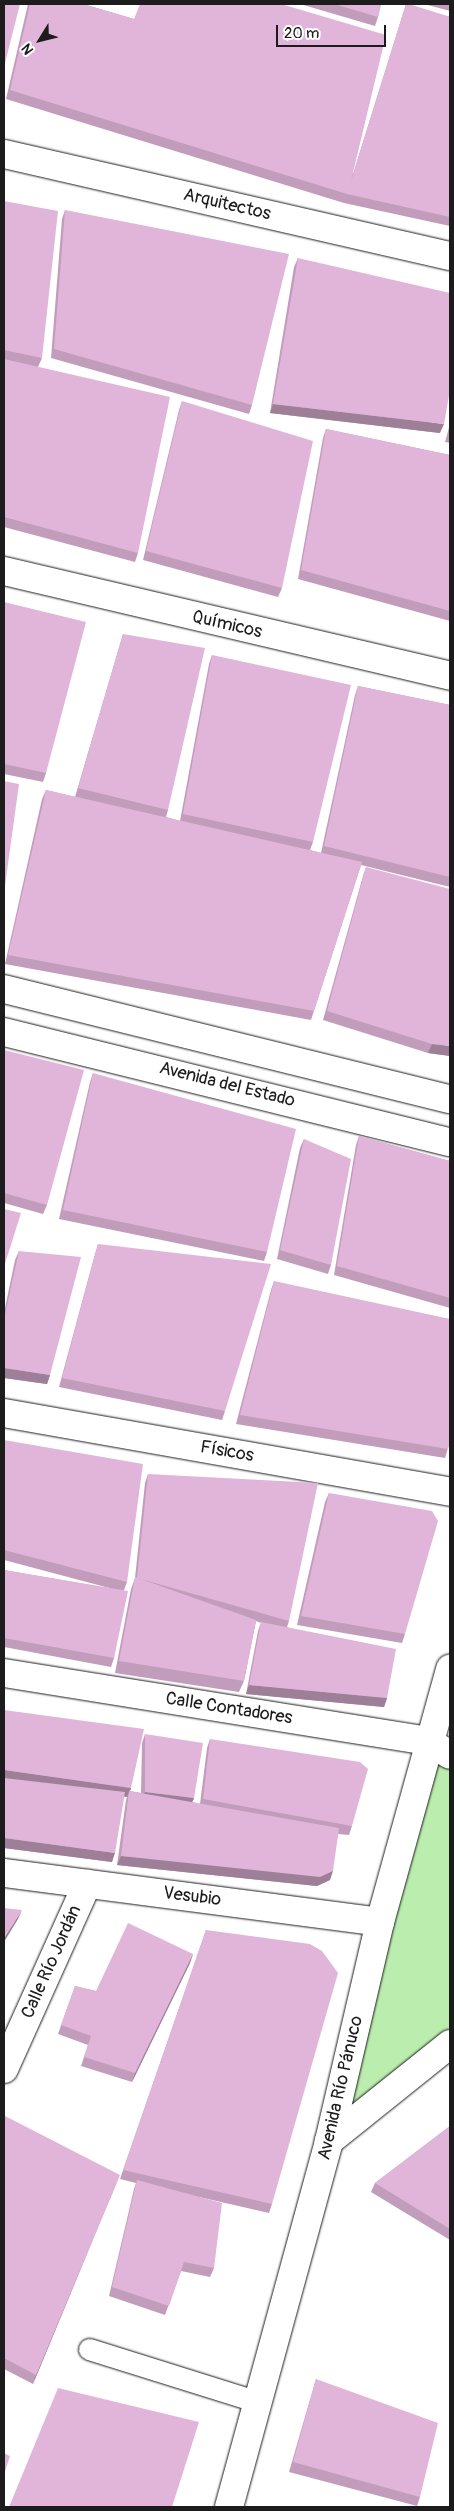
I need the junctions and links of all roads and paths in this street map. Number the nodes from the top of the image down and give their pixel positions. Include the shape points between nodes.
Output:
1 (4, 154) edge
2 (450, 256) edge
3 (4, 571) edge
4 (450, 676) edge
5 (4, 989) edge
6 (4, 1032) edge
7 (450, 1099) edge
8 (450, 1142) edge
9 (4, 1413) edge
10 (450, 1492) edge
11 (450, 1668) edge
12 (4, 1673) edge
13 (428, 1741) junction
14 (450, 1756) edge
15 (4, 1873) edge
16 (87, 1884) junction
17 (380, 1922) junction
18 (450, 2044) edge
19 (4, 2069) edge
20 (329, 2141) junction
21 (89, 2349) dead end
22 (258, 2402) junction
23 (230, 2507) edge

1 - 2 street, Arquitectos
3 - 4 street, Químicos
5 - 7 street
6 - 8 street, Avenida del Estado
9 - 10 street, Físicos
11 - 13 street, Avenida Río Pánuco
12 - 13 street, Calle Contadores
13 - 14 street, Calle Contadores
13 - 17 street, Avenida Río Pánuco
15 - 16 street, Vesubio
16 - 17 street, Vesubio
16 - 19 street, Calle Río Jordán
17 - 20 street, Avenida Río Pánuco
18 - 20 street
20 - 22 street, Avenida Río Pánuco
21 - 22 lane
22 - 23 street, Avenida Río Pánuco

